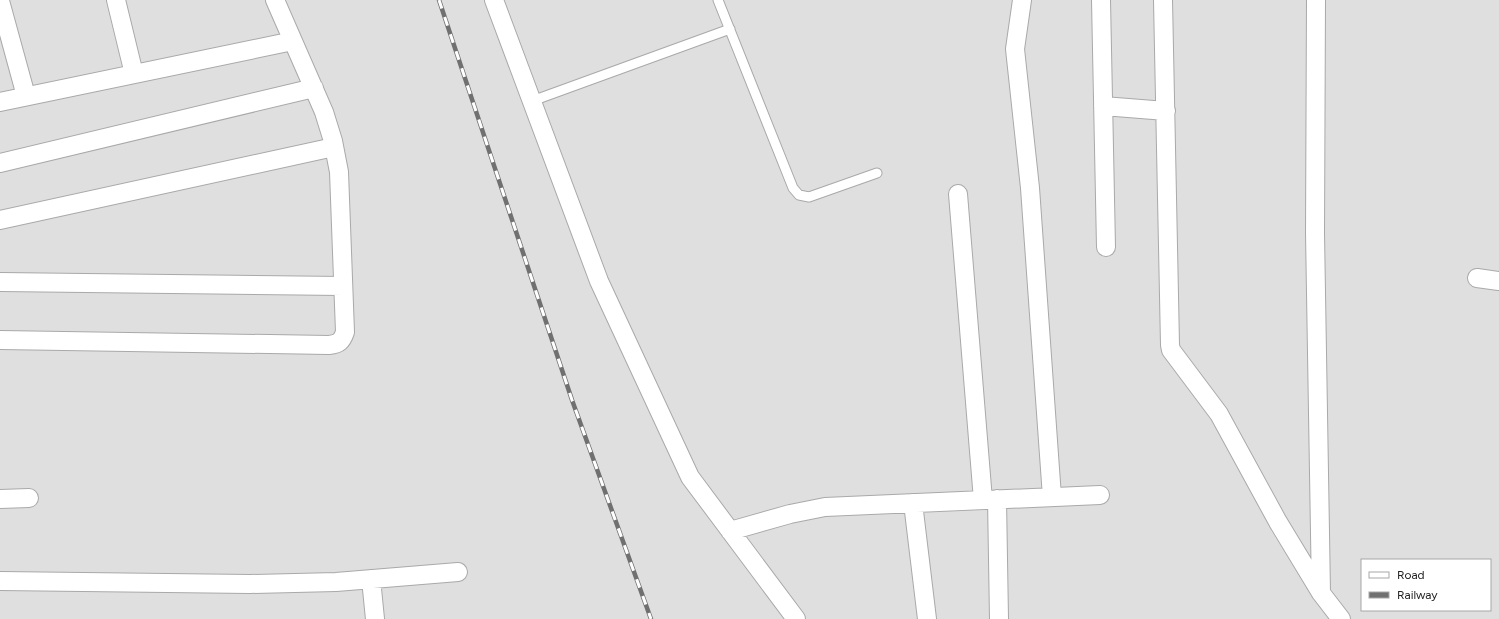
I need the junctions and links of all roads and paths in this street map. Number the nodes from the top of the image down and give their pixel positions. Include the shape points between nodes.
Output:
1 (116, 0) edge
2 (275, 0) edge
3 (494, 0) edge
4 (718, 0) edge
5 (1022, 0) edge
6 (1101, 0) edge
7 (1163, 0) edge
8 (1316, 0) edge
9 (0, 1) edge
10 (730, 29) junction
11 (293, 41) junction
12 (134, 74) junction
13 (314, 88) junction
14 (26, 96) junction
15 (532, 101) junction
16 (0, 102) edge
17 (1103, 106) junction
18 (1166, 111) junction
19 (334, 148) junction
20 (0, 163) edge
21 (876, 173) dead end
22 (958, 194) dead end
23 (0, 220) edge
24 (1106, 247) dead end
25 (1477, 278) dead end
26 (1499, 281) edge
27 (0, 282) edge
28 (343, 286) junction
29 (0, 340) edge
30 (1100, 495) dead end
31 (1052, 497) junction
32 (29, 498) dead end
33 (0, 499) edge
34 (990, 499) junction
35 (912, 503) junction
36 (730, 531) junction
37 (458, 572) dead end
38 (371, 579) junction
39 (0, 581) edge
40 (1321, 593) junction
41 (375, 619) edge
42 (796, 619) edge
43 (927, 619) edge
44 (999, 619) edge
45 (1341, 619) edge

1 - 12 street
2 - 11 street
3 - 15 street
4 - 10 lane
5 - 31 street via 1015,49 1030,188
6 - 17 street
7 - 18 street
8 - 40 street via 1315,233
9 - 14 street
10 - 15 lane
10 - 21 lane via 793,188 799,195 809,197
11 - 12 street
11 - 13 street
12 - 14 street
13 - 19 street
13 - 20 street
14 - 16 street
15 - 36 street via 599,281 686,470
17 - 18 street
17 - 24 street
18 - 40 street via 1171,350 1219,414 1278,522
19 - 23 street
19 - 28 street via 338,172
22 - 34 street
25 - 26 street
27 - 28 street
28 - 29 street via 345,332 337,344
30 - 31 street
31 - 34 street
32 - 33 street
34 - 35 street
34 - 44 street
35 - 36 street via 825,507
35 - 43 street
36 - 42 street
37 - 38 street
38 - 39 street via 250,584
38 - 41 street
40 - 45 street

